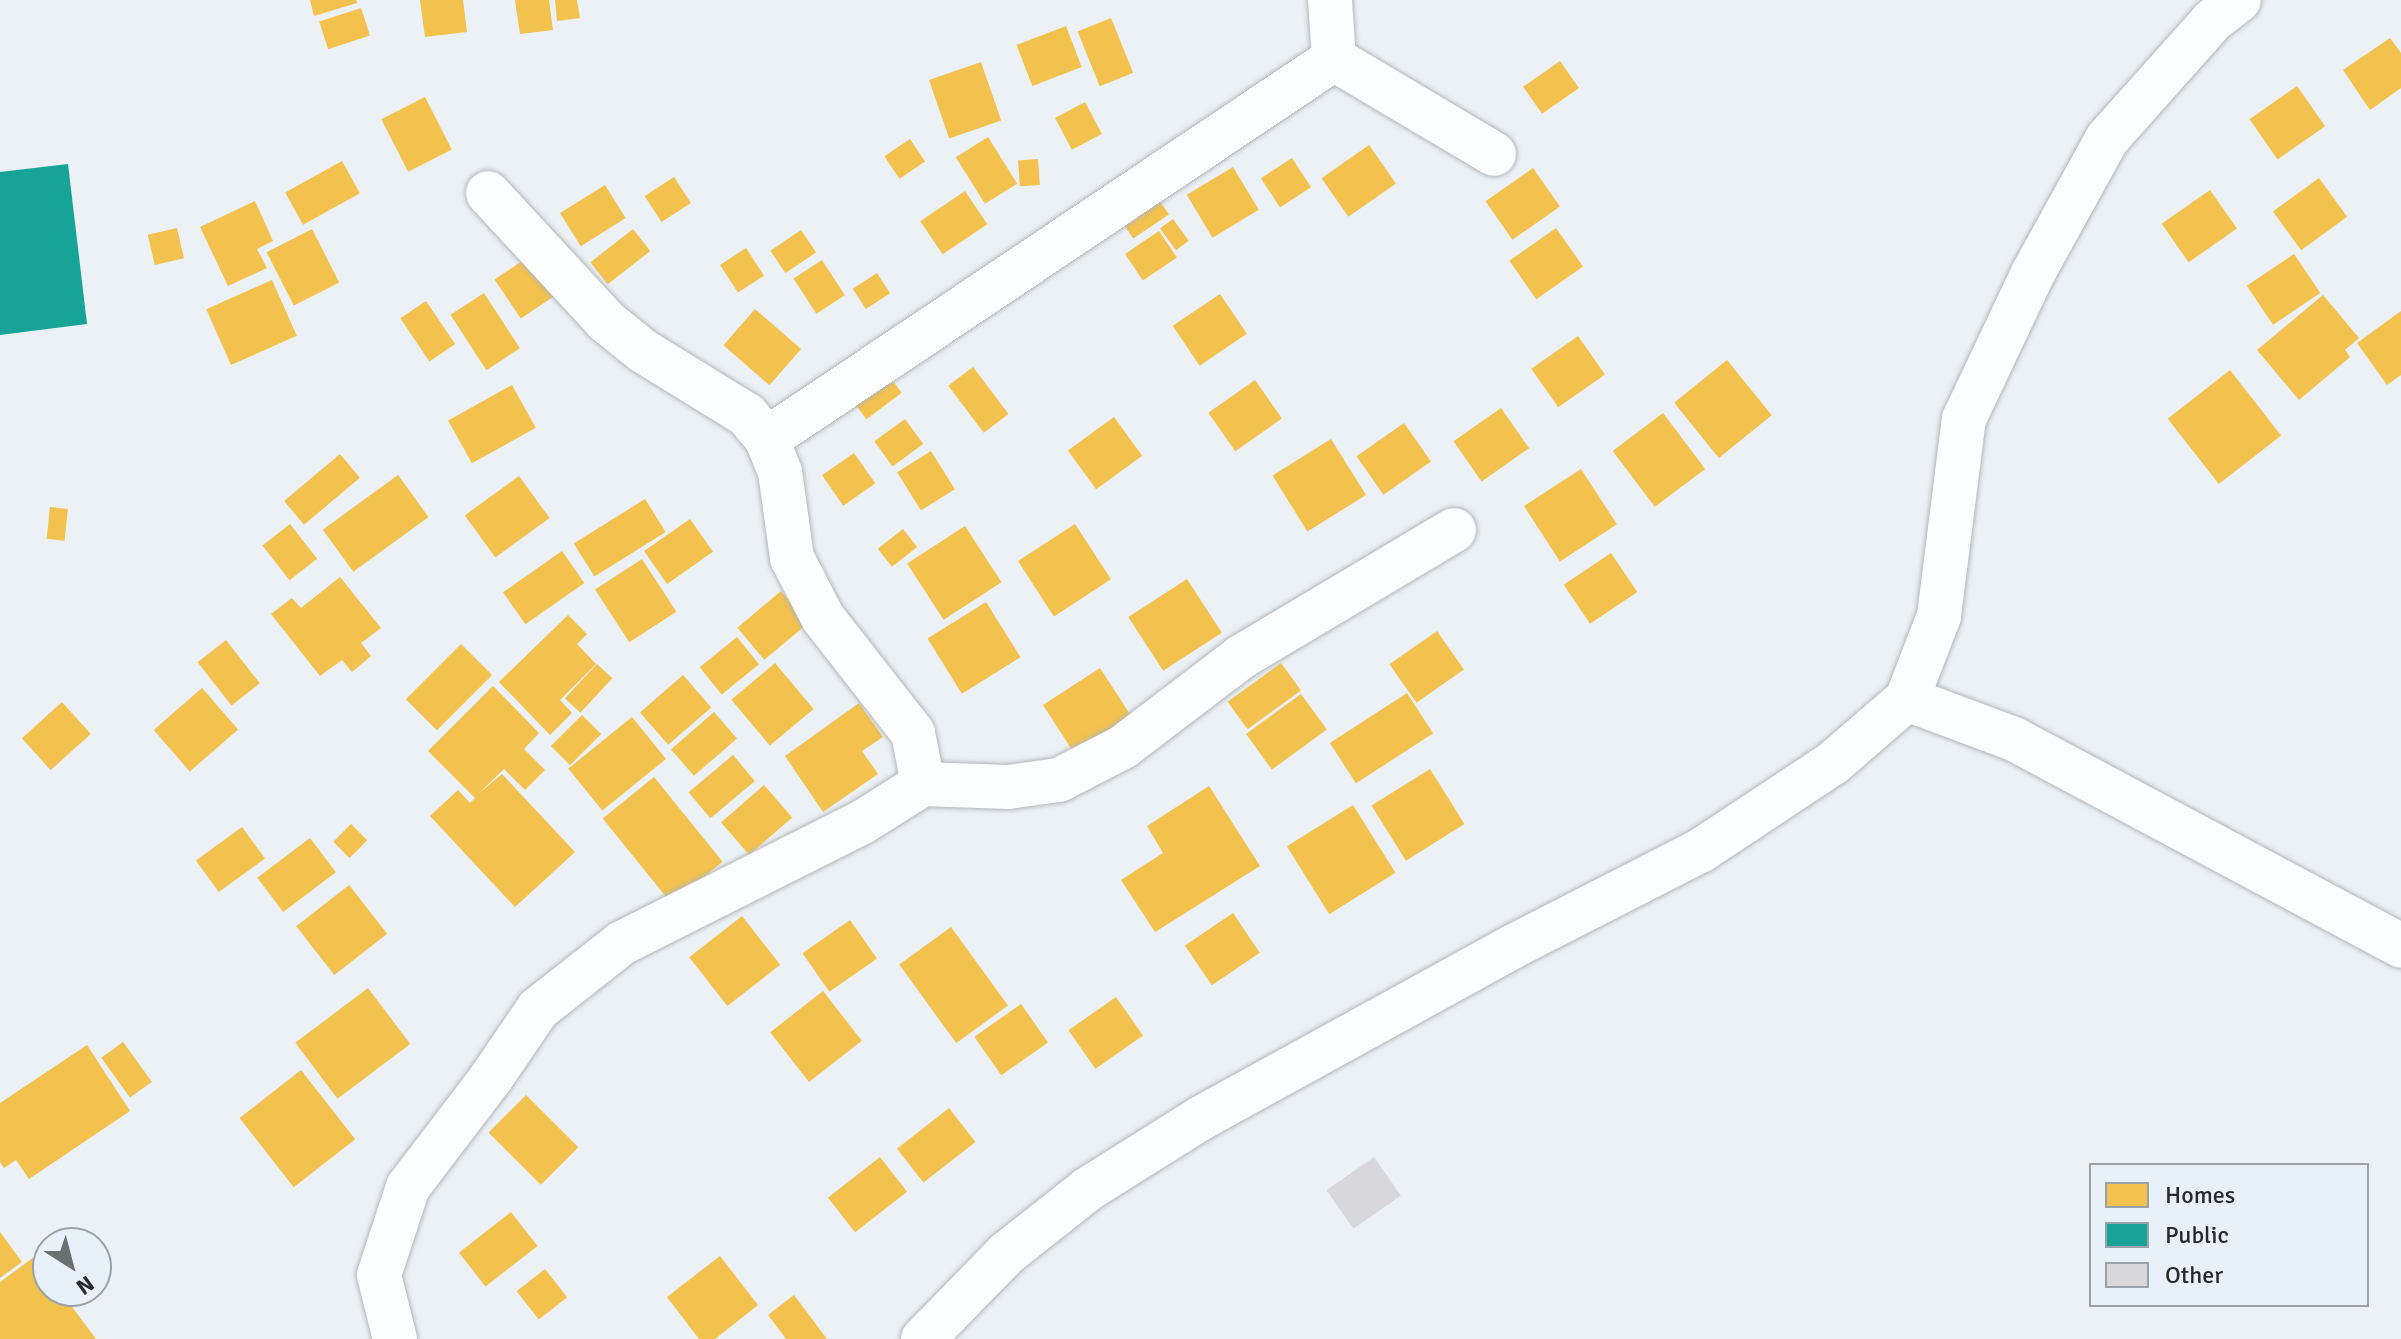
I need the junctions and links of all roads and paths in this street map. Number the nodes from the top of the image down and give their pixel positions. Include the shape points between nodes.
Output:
1 (1330, 0) edge
2 (2239, 0) edge
3 (1334, 59) junction
4 (1494, 154) dead end
5 (488, 193) dead end
6 (767, 439) junction
7 (1454, 530) dead end
8 (1907, 699) junction
9 (923, 784) junction
10 (2401, 946) edge
11 (395, 1339) edge
12 (923, 1339) edge

1 - 3 street
2 - 8 street via 2212,21 2107,139 1964,419 1939,616
3 - 4 street
3 - 6 street
5 - 6 street via 606,321 643,351 747,415
6 - 9 street via 780,472 792,558 823,618 913,733
7 - 9 street via 1241,657 1123,747 1059,780 1008,787
8 - 10 street via 2014,739
8 - 12 street via 1833,763 1700,851 1201,1118 1088,1189 1007,1253
9 - 11 street via 861,823 622,943 538,1009 408,1187 379,1275

